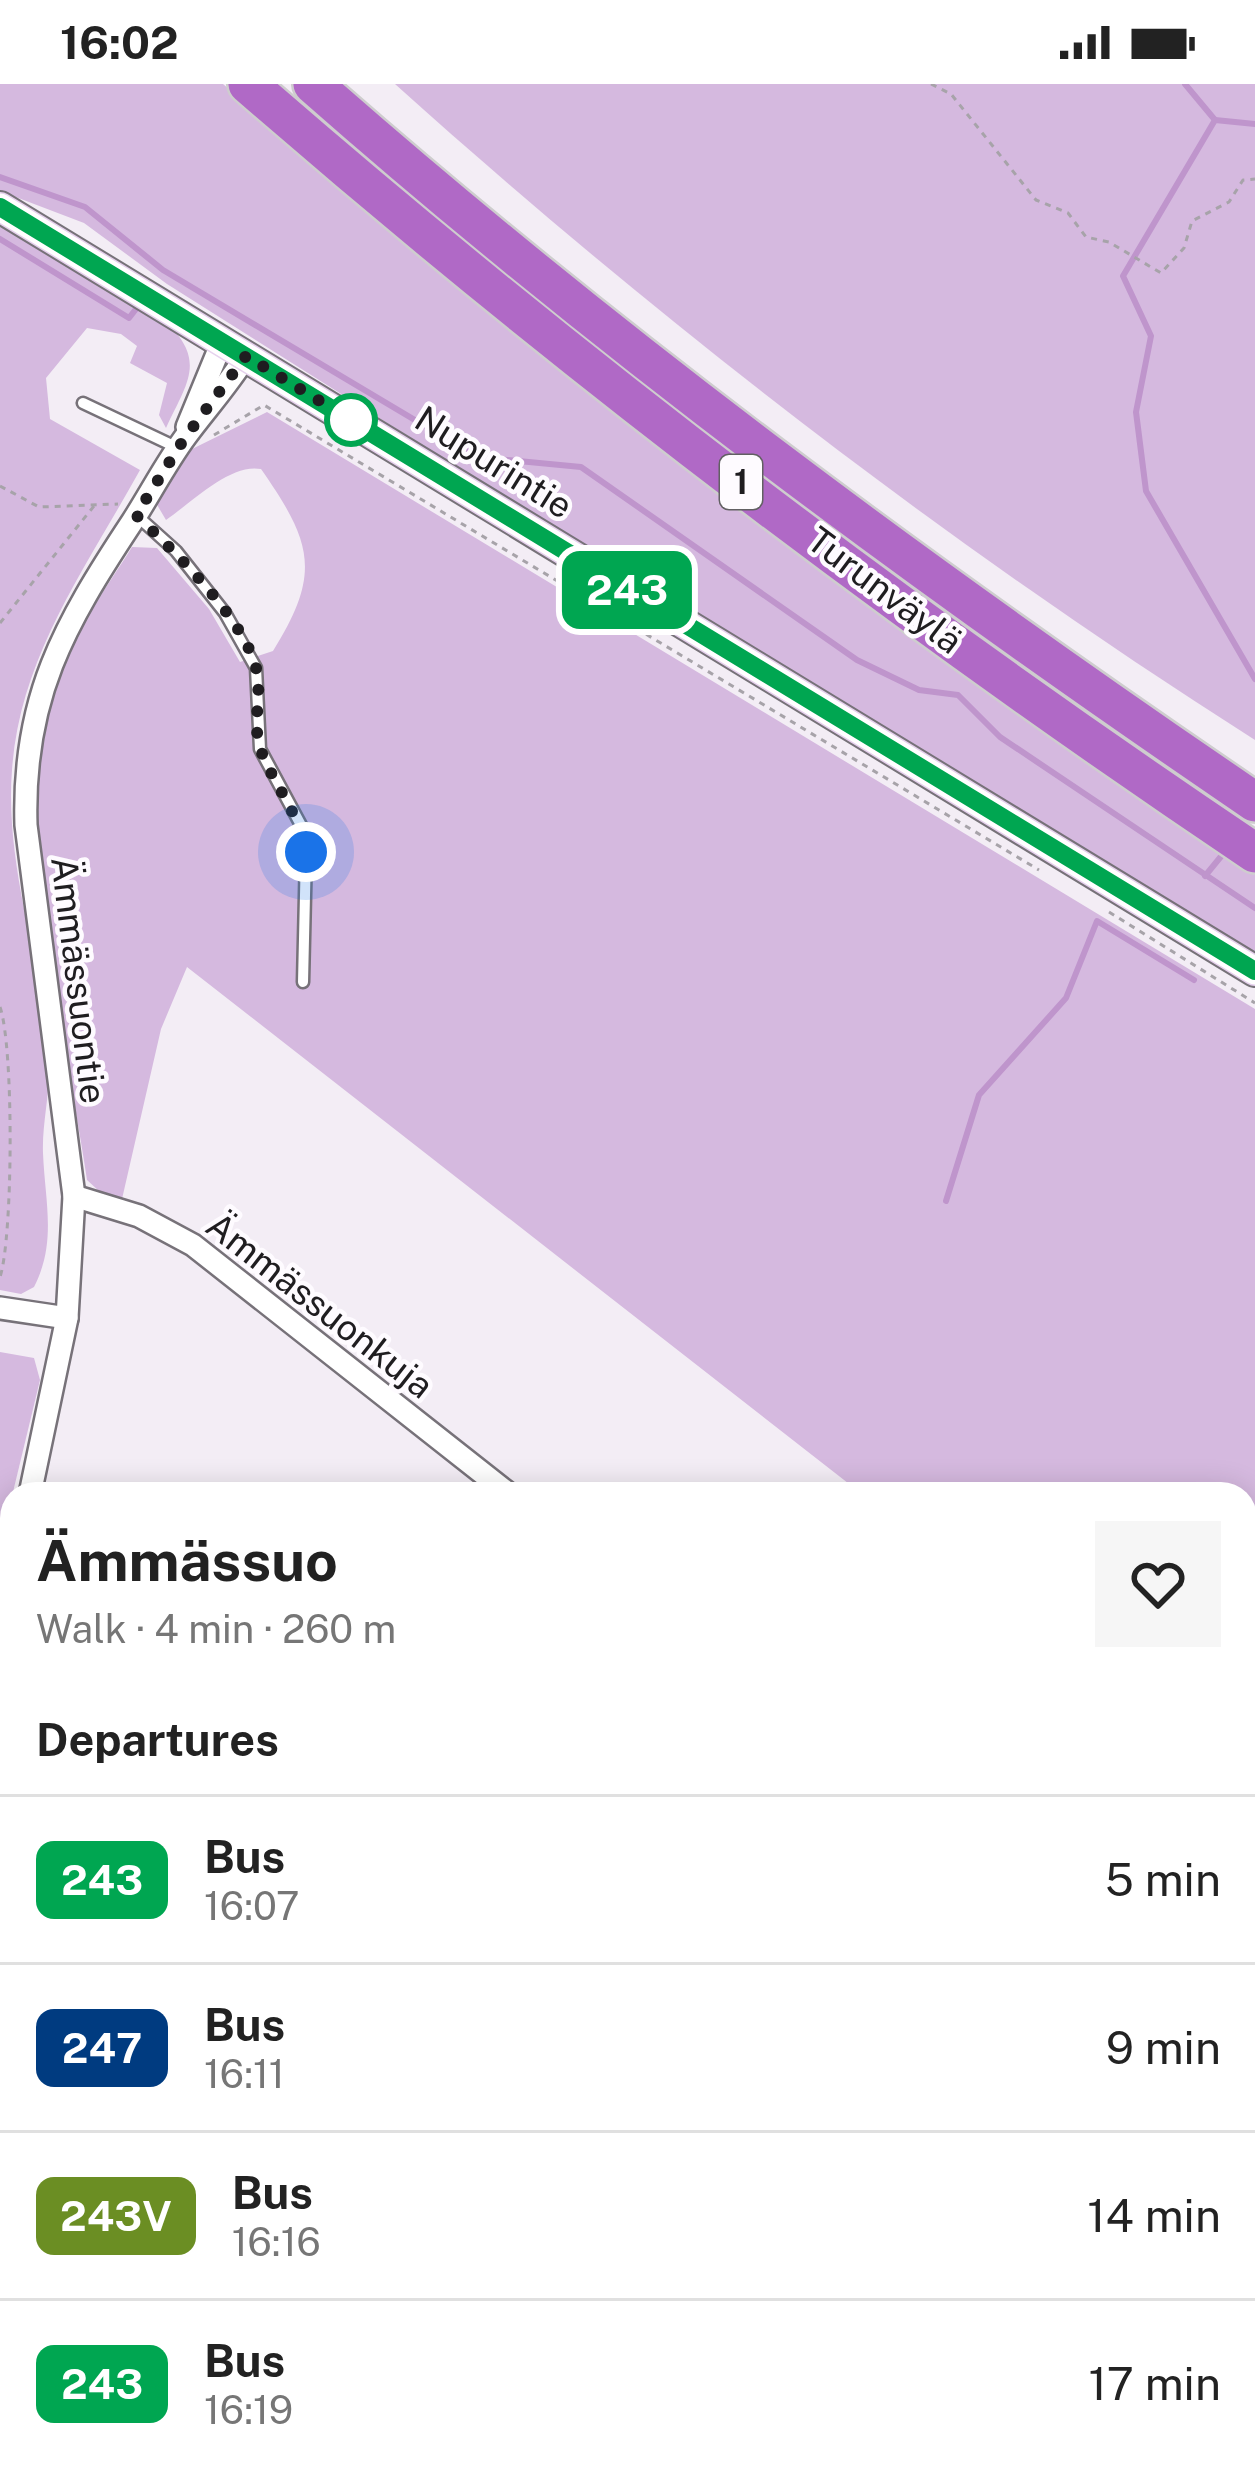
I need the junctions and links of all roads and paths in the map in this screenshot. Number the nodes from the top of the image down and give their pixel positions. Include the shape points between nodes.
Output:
1 (248, 84) edge
2 (313, 84) edge
3 (931, 84) edge
4 (1255, 178) edge
5 (0, 207) edge
6 (234, 349) junction
7 (83, 403) dead end
8 (185, 438) junction
9 (0, 486) edge
10 (94, 506) junction
11 (136, 515) junction
12 (0, 623) edge
13 (1255, 802) edge
14 (1255, 853) edge
15 (1042, 872) dead end
16 (1101, 908) dead end
17 (1255, 971) edge
18 (303, 982) dead end
19 (1255, 1003) edge
20 (0, 1007) edge
21 (74, 1196) junction
22 (0, 1277) edge
23 (0, 1308) edge
24 (67, 1318) junction
25 (33, 1482) edge
26 (494, 1482) edge

1 - 14 highway, Turunväylä / 1 via 683,439 949,639
2 - 13 highway, Turunväylä / 1 via 708,404
3 - 4 path via 951,94 1036,200 1068,213 1086,237 1161,273 1184,248 1192,221
5 - 6 main road, Nupurintie
6 - 8 street, Ämmässuontie via 202,379
6 - 17 main road, Nupurintie
7 - 8 lane
8 - 11 street, Ämmässuontie
8 - 15 path via 214,435 264,405
9 - 10 path via 39,508
10 - 11 path via 116,503
10 - 12 path
11 - 18 lane via 176,551 256,668 260,749 304,839
11 - 21 street, Ämmässuontie via 54,648 24,767
16 - 19 path
20 - 22 path via 10,1082 8,1248
21 - 24 street, Ämmässuontie
21 - 26 street, Ämmässuonkuja via 140,1216 193,1245
23 - 24 street
24 - 25 street, Ämmässuontie

